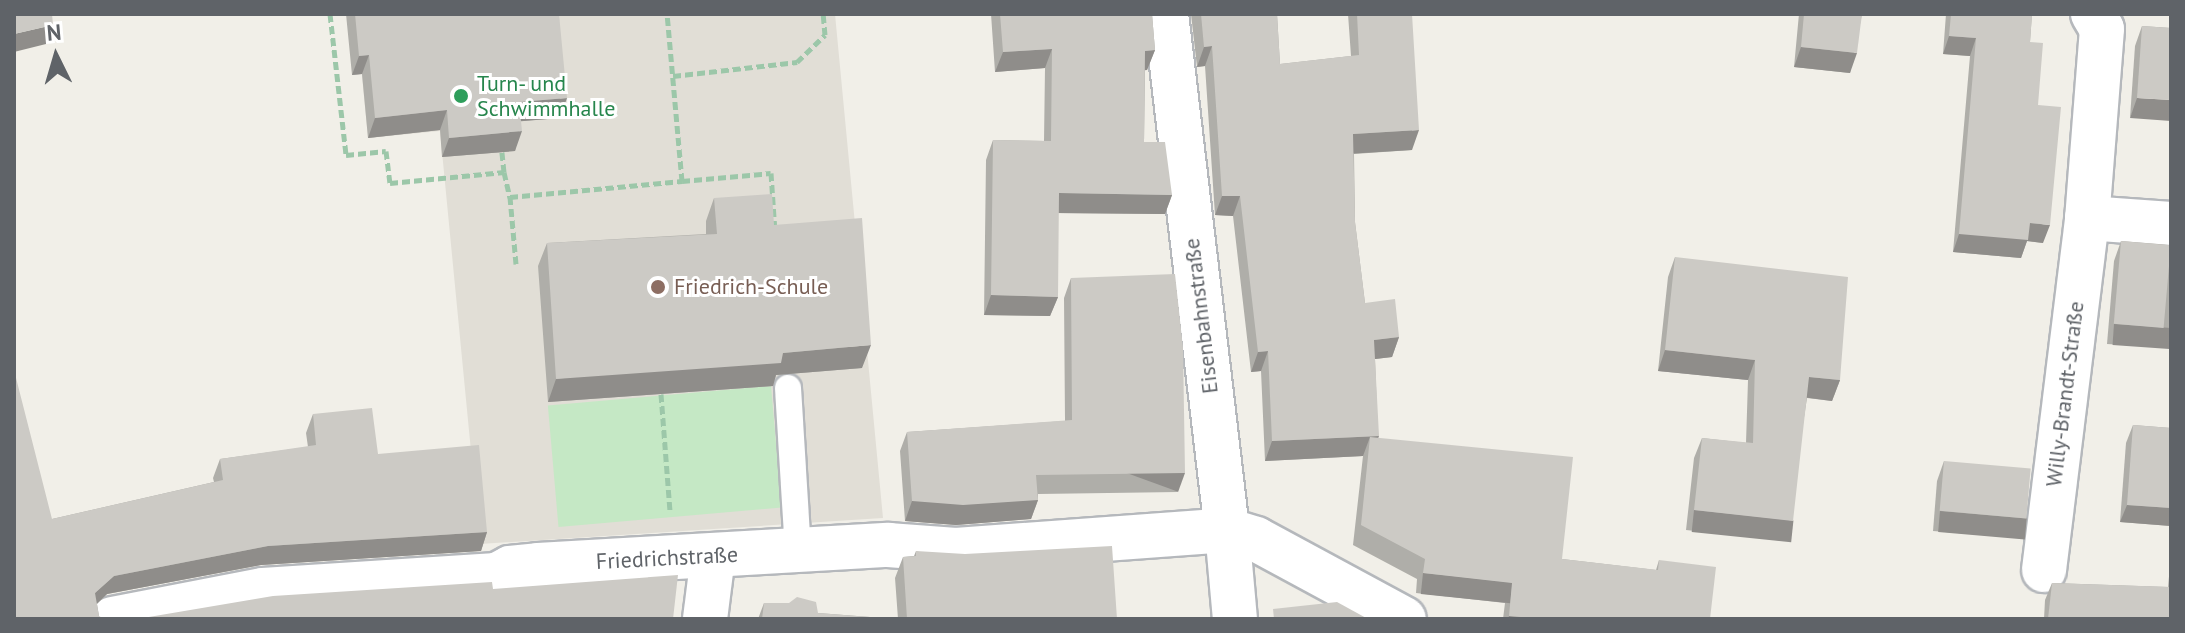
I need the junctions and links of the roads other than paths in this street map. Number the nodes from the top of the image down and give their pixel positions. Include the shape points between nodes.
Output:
1 (1166, 14) edge
2 (2093, 14) edge
3 (2087, 218) junction
4 (2171, 224) edge
5 (788, 388) dead end
6 (1227, 530) junction
7 (798, 551) junction
8 (693, 557) junction
9 (2044, 570) dead end
10 (112, 619) edge
11 (705, 619) edge
12 (1235, 619) edge
13 (1404, 619) edge

1 - 6 street, Eisenbahnstraße
2 - 3 street, Willy-Brandt-Straße via 2102,29
3 - 4 street
3 - 9 street, Willy-Brandt-Straße
5 - 7 lane
6 - 7 street, Friedrichstraße via 956,550 888,545
6 - 12 street, Eisenbahnstraße
6 - 13 street via 1256,539
7 - 8 street, Friedrichstraße
8 - 10 street, Friedrichstraße via 263,590
8 - 11 street

